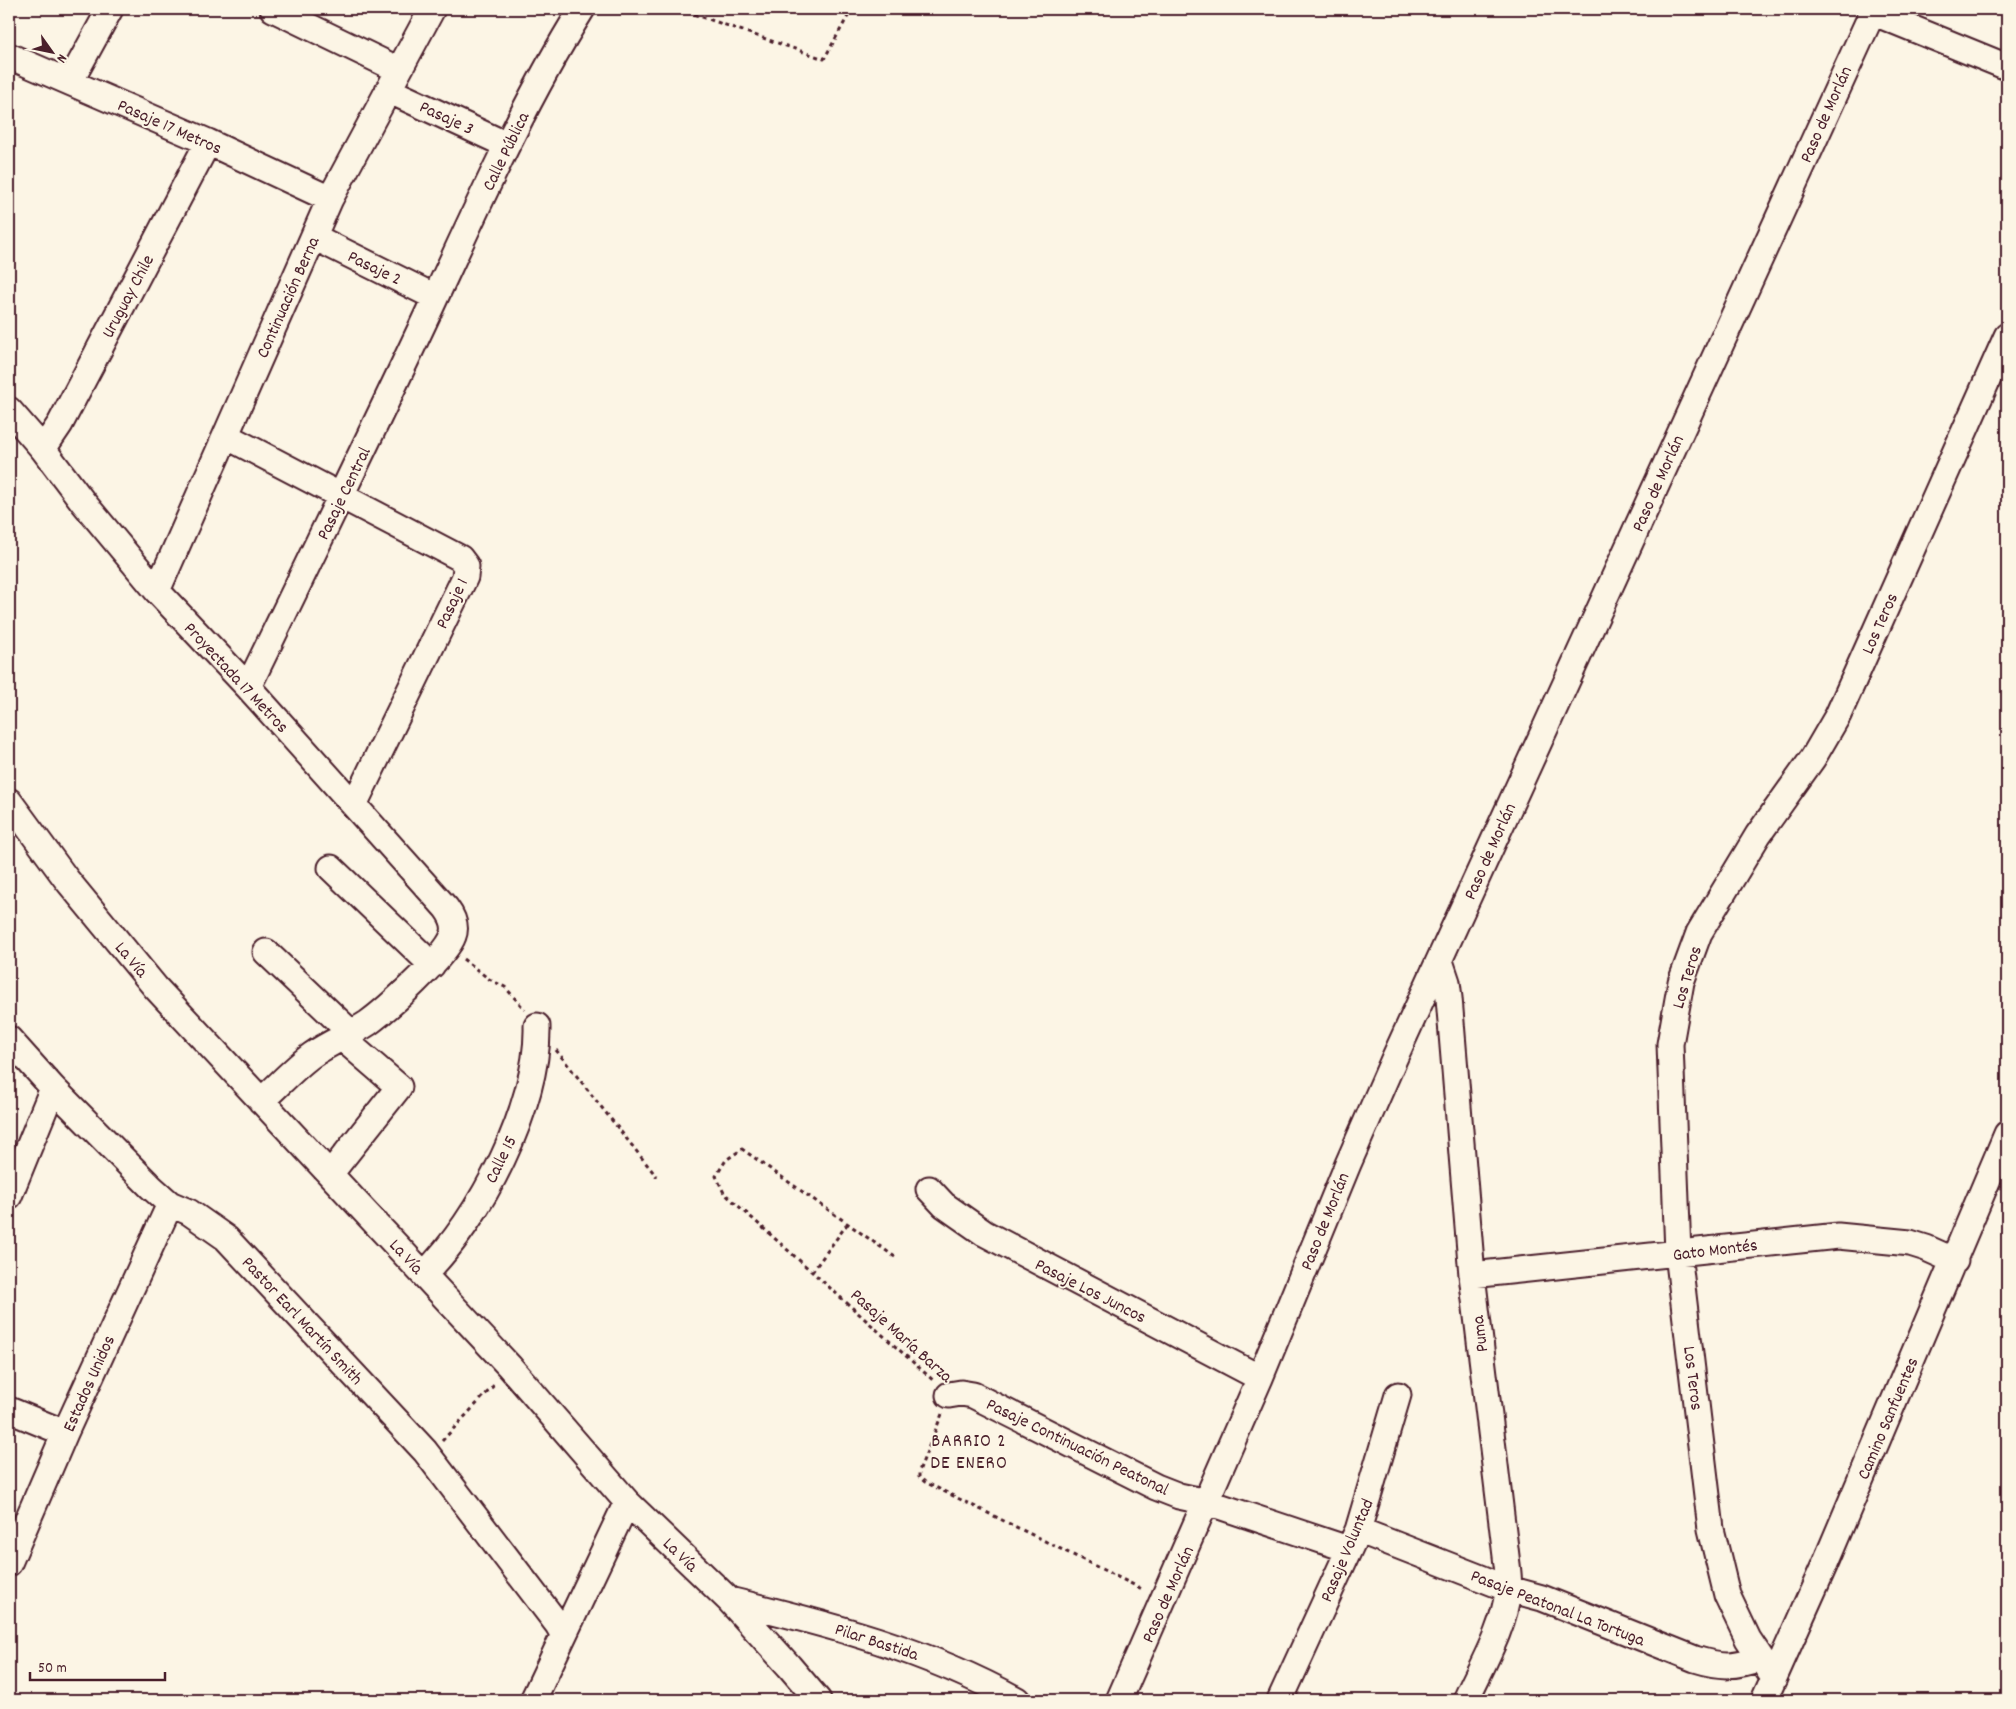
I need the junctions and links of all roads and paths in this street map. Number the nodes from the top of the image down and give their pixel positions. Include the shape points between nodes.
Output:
1 (110, 9) edge
2 (273, 9) edge
3 (432, 9) edge
4 (582, 9) edge
5 (679, 9) edge
6 (852, 9) edge
7 (1873, 10) edge
8 (9, 56) edge
9 (2005, 59) edge
10 (393, 80) junction
11 (70, 82) junction
12 (208, 142) junction
13 (507, 145) junction
14 (330, 199) junction
15 (314, 237) junction
16 (435, 297) junction
17 (2007, 336) edge
18 (9, 410) edge
19 (226, 436) junction
20 (43, 448) junction
21 (342, 496) junction
22 (157, 591) junction
23 (248, 687) junction
24 (9, 801) edge
25 (354, 805) junction
26 (331, 868) dead end
27 (266, 952) dead end
28 (1440, 961) junction
29 (432, 965) junction
30 (537, 1026) dead end
31 (346, 1034) junction
32 (9, 1040) edge
33 (53, 1088) junction
34 (261, 1101) junction
35 (2007, 1134) edge
36 (330, 1174) junction
37 (929, 1189) dead end
38 (9, 1196) edge
39 (170, 1204) junction
40 (848, 1223) junction
41 (1678, 1253) junction
42 (895, 1257) dead end
43 (1955, 1261) junction
44 (812, 1272) junction
45 (424, 1274) junction
46 (1472, 1275) junction
47 (510, 1367) junction
48 (1260, 1378) junction
49 (949, 1395) junction
50 (1398, 1395) dead end
51 (9, 1410) edge
52 (65, 1433) junction
53 (424, 1451) junction
54 (627, 1502) junction
55 (1207, 1502) junction
56 (1353, 1540) junction
57 (9, 1562) edge
58 (1508, 1588) junction
59 (729, 1600) junction
60 (1164, 1600) junction
61 (563, 1634) junction
62 (1767, 1668) junction
63 (533, 1700) edge
64 (818, 1700) edge
65 (1017, 1700) edge
66 (1120, 1700) edge
67 (1280, 1700) edge
68 (1466, 1700) edge
69 (1764, 1700) edge

1 - 11 street
2 - 10 street, Pasaje 3
3 - 10 street, Continuación Berna
4 - 13 street, Calle Pública via 553,55
5 - 6 path via 824,59
7 - 9 street
7 - 28 street, Paso de Morlán
8 - 11 street, Pasaje 17 Metros
10 - 13 street, Pasaje 3
10 - 14 street, Continuación Berna
11 - 12 street, Pasaje 17 Metros
12 - 14 street, Pasaje 17 Metros
12 - 20 street, Uruguay Chile via 60,424
13 - 16 street, Calle Pública
14 - 15 street, Continuación Berna
15 - 16 street, Pasaje 2
15 - 19 street, Continuación Berna
16 - 21 street, Pasaje Central
17 - 41 street, Los Teros via 1838,715 1814,758 1758,835 1709,913 1688,958 1680,982 1670,1044
18 - 20 street, Proyectada 17 Metros
19 - 21 street, Pasaje 1
19 - 22 street, Continuación Berna
20 - 22 street, Proyectada 17 Metros
21 - 23 street, Pasaje Central
21 - 25 street, Pasaje 1 via 460,558 466,566 465,577
22 - 23 street, Proyectada 17 Metros
23 - 25 street, Proyectada 17 Metros
24 - 34 street, La Vía via 126,953
25 - 29 street, Proyectada 17 Metros via 452,917 454,935
26 - 29 street
27 - 31 street
28 - 46 street, Puma via 1449,998
28 - 48 street, Paso de Morlán via 1348,1164
29 - 31 street via 384,1011
30 - 45 street, Calle 15 via 537,1047 529,1084 510,1140 476,1206 448,1247
31 - 34 street via 312,1055
31 - 36 street via 399,1087
32 - 33 street, Pastor Earl Martín Smith
33 - 38 street
33 - 39 street, Pastor Earl Martín Smith
34 - 36 street, La Vía
35 - 43 street, Camino Sanfuentes
36 - 45 street, La Vía
37 - 48 street, Pasaje Los Juncos via 944,1205 984,1233
39 - 52 street, Estados Unidos
39 - 53 street, Pastor Earl Martín Smith via 189,1212 226,1238
40 - 42 path
40 - 44 path
40 - 44 path, Pasaje María Barza via 742,1149 726,1160 716,1176 724,1193
41 - 43 street, Gato Montés via 1838,1236 1910,1243
41 - 46 street, Gato Montés
41 - 62 street, Los Teros via 1716,1555 1726,1595
43 - 62 street, Camino Sanfuentes
44 - 49 path, Pasaje María Barza
45 - 47 street, La Vía
46 - 58 street, Puma
47 - 53 path via 442,1442
47 - 54 street, La Vía
48 - 55 street, Paso de Morlán
49 - 55 street, Pasaje Continuación Peatonal via 973,1395 1156,1487
49 - 60 path, Pasaje María Barza via 919,1477 935,1488
50 - 56 street, Pasaje Voluntad
51 - 52 street
52 - 57 street, Estados Unidos
53 - 61 street, Pastor Earl Martín Smith
54 - 59 street, La Vía
54 - 61 street
55 - 56 street, Pasaje Peatonal La Tortuga
55 - 60 street, Paso de Morlán
56 - 58 street, Pasaje Peatonal La Tortuga
56 - 67 street, Pasaje Voluntad
58 - 62 street, Pasaje Peatonal La Tortuga via 1542,1598 1711,1664
58 - 68 street, Puma via 1499,1625
59 - 64 street, La Vía
59 - 65 street, Pilar Bastida via 887,1643 972,1676
60 - 66 street, Paso de Morlán
61 - 63 street
62 - 69 street, Camino Sanfuentes

